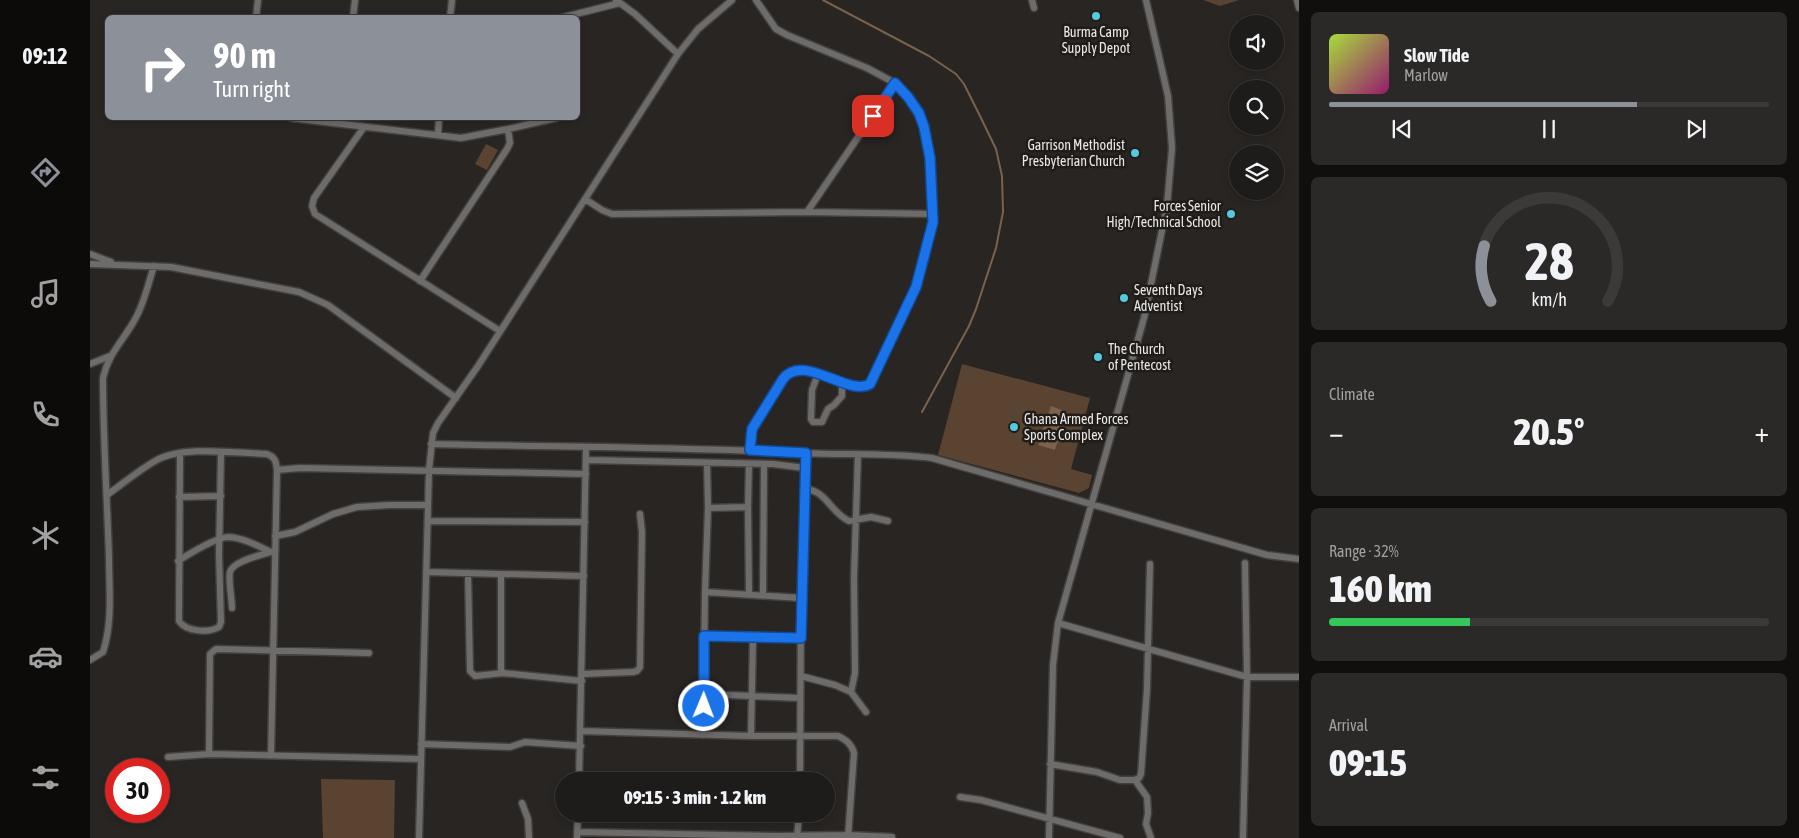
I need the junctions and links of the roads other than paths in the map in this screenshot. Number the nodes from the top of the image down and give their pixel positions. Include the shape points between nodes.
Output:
1 (258, 0) edge
2 (355, 0) edge
3 (452, 0) edge
4 (732, 0) edge
5 (756, 0) edge
6 (1032, 0) edge
7 (1146, 0) edge
8 (1297, 0) edge
9 (618, 1) edge
10 (1034, 8) dead end
11 (1299, 8) edge
12 (256, 15) edge
13 (353, 15) edge
14 (450, 15) edge
15 (570, 15) edge
16 (678, 54) junction
17 (895, 83) junction
18 (324, 120) edge
19 (439, 120) edge
20 (547, 120) edge
21 (340, 121) edge
22 (364, 127) junction
23 (508, 129) junction
24 (438, 134) junction
25 (585, 199) junction
26 (806, 212) junction
27 (933, 214) junction
28 (90, 254) edge
29 (90, 264) edge
30 (117, 264) junction
31 (154, 266) junction
32 (420, 281) junction
33 (500, 331) junction
34 (110, 356) junction
35 (90, 364) edge
36 (818, 374) junction
37 (842, 382) junction
38 (456, 398) junction
39 (432, 444) junction
40 (586, 448) junction
41 (750, 450) junction
42 (180, 453) junction
43 (221, 453) junction
44 (806, 453) junction
45 (858, 454) junction
46 (586, 460) junction
47 (707, 463) junction
48 (749, 464) junction
49 (764, 464) junction
50 (805, 468) junction
51 (277, 470) junction
52 (429, 470) junction
53 (586, 474) junction
54 (805, 489) junction
55 (107, 495) junction
56 (221, 496) junction
57 (179, 497) junction
58 (1091, 503) junction
59 (427, 506) junction
60 (748, 507) junction
61 (708, 508) junction
62 (640, 514) dead end
63 (855, 520) junction
64 (428, 521) junction
65 (888, 521) dead end
66 (585, 522) junction
67 (275, 536) junction
68 (220, 540) junction
69 (273, 551) junction
70 (1299, 559) edge
71 (178, 561) junction
72 (1245, 563) dead end
73 (1150, 564) dead end
74 (426, 572) junction
75 (468, 573) junction
76 (501, 574) junction
77 (584, 576) junction
78 (704, 592) junction
79 (748, 594) junction
80 (763, 594) junction
81 (801, 598) junction
82 (232, 608) dead end
83 (1058, 623) junction
84 (704, 636) junction
85 (753, 638) junction
86 (801, 638) junction
87 (1148, 648) junction
88 (273, 650) junction
89 (370, 653) dead end
90 (90, 660) edge
91 (503, 673) junction
92 (801, 676) junction
93 (1247, 677) junction
94 (1299, 677) edge
95 (582, 678) junction
96 (852, 692) junction
97 (704, 694) junction
98 (752, 696) junction
99 (800, 698) junction
100 (866, 712) dead end
101 (581, 732) junction
102 (703, 735) junction
103 (800, 735) junction
104 (751, 736) junction
105 (421, 744) junction
106 (581, 746) junction
107 (209, 754) junction
108 (271, 755) junction
109 (168, 757) dead end
110 (421, 759) junction
111 (1050, 764) junction
112 (580, 772) edge
113 (800, 772) edge
114 (1134, 780) junction
115 (960, 797) dead end
116 (522, 803) dead end
117 (1048, 818) junction
118 (578, 822) edge
119 (798, 822) edge
120 (577, 835) edge
121 (848, 836) edge
122 (776, 837) edge
123 (797, 837) edge
124 (892, 837) edge
125 (420, 838) edge
126 (529, 838) edge
127 (1049, 838) edge
128 (1120, 838) edge
129 (1151, 838) edge
130 (1243, 838) edge

1 - 12 street
2 - 13 street
3 - 14 street
4 - 16 street via 698,29
5 - 17 street via 776,29
6 - 10 street
7 - 58 street via 1168,96 1172,148 1167,206 1144,318
8 - 11 street
9 - 15 street
9 - 16 street
16 - 25 street
17 - 26 street
17 - 27 street via 919,113 924,127 930,158
18 - 21 street
19 - 24 street
20 - 23 street
21 - 22 street
22 - 24 street
22 - 32 street via 314,198 312,206 315,214
23 - 24 street via 466,137
23 - 32 street via 510,142 507,149
25 - 26 street via 612,214
25 - 33 street
26 - 27 street
27 - 37 street via 932,230 916,287 873,380 865,387
28 - 30 street
29 - 30 street
30 - 31 street
31 - 34 street via 136,319
31 - 38 street via 273,286 314,298
32 - 33 street
33 - 38 street
34 - 35 street
34 - 55 street via 102,378
36 - 37 street
36 - 37 street via 811,394 813,422 822,422 828,409 840,398
36 - 41 street via 799,370 787,373 752,429
38 - 39 street via 433,432
39 - 40 street
39 - 52 street
40 - 41 street
40 - 46 street
41 - 44 street
42 - 43 street
42 - 55 street via 154,461
42 - 57 street
43 - 51 street via 267,454 276,460
43 - 56 street
44 - 45 street
44 - 50 street
45 - 58 street via 932,458
45 - 63 street
46 - 47 street
46 - 53 street
47 - 48 street
47 - 61 street
48 - 49 street
48 - 60 street
49 - 50 street
49 - 80 street
50 - 54 street
51 - 52 street
51 - 67 street
52 - 53 street
52 - 59 street
53 - 66 street
54 - 63 street via 816,490 844,519
54 - 81 street
55 - 90 street via 110,627 103,652
56 - 57 street
56 - 68 street
57 - 71 street
58 - 70 street via 1267,555
58 - 83 street
59 - 64 street
59 - 67 street via 360,506 333,514 295,532
60 - 61 street
60 - 79 street
61 - 78 street
62 - 95 street via 640,667 633,672
63 - 65 street via 871,517
63 - 96 street via 855,673
64 - 66 street
64 - 74 street
66 - 77 street
67 - 69 street
68 - 69 street via 228,537 240,539
68 - 71 street
68 - 71 street via 221,622 217,629 190,629 181,625
69 - 82 street via 235,564 230,572
69 - 88 street
72 - 93 street
73 - 87 street
74 - 75 street
74 - 105 street
75 - 76 street
75 - 91 street via 470,671 475,676
76 - 77 street
76 - 91 street
77 - 95 street
78 - 79 street
78 - 84 street
79 - 80 street
80 - 81 street
81 - 86 street
83 - 87 street
83 - 111 street via 1053,665
84 - 85 street
84 - 97 street
85 - 86 street
85 - 98 street
86 - 92 street
87 - 93 street
87 - 114 street via 1143,766 1139,778
88 - 89 street
88 - 107 street via 216,649 210,654
88 - 108 street
91 - 95 street
92 - 96 street
92 - 99 street
93 - 94 street
93 - 130 street
95 - 101 street
96 - 100 street
97 - 98 street
97 - 102 street
98 - 99 street
98 - 104 street
99 - 103 street
101 - 102 street
101 - 106 street
102 - 104 street
103 - 104 street
103 - 113 street
103 - 121 street via 838,736 852,746
105 - 106 street via 510,747 524,742
105 - 110 street
106 - 112 street
107 - 108 street
107 - 109 street
108 - 110 street
110 - 125 street
111 - 114 street via 1097,772 1120,780
111 - 117 street
114 - 129 street via 1147,797 1146,824
115 - 117 street
116 - 126 street via 528,819
117 - 127 street
117 - 128 street
118 - 120 street
119 - 123 street
120 - 122 street
121 - 123 street
121 - 124 street
122 - 123 street

